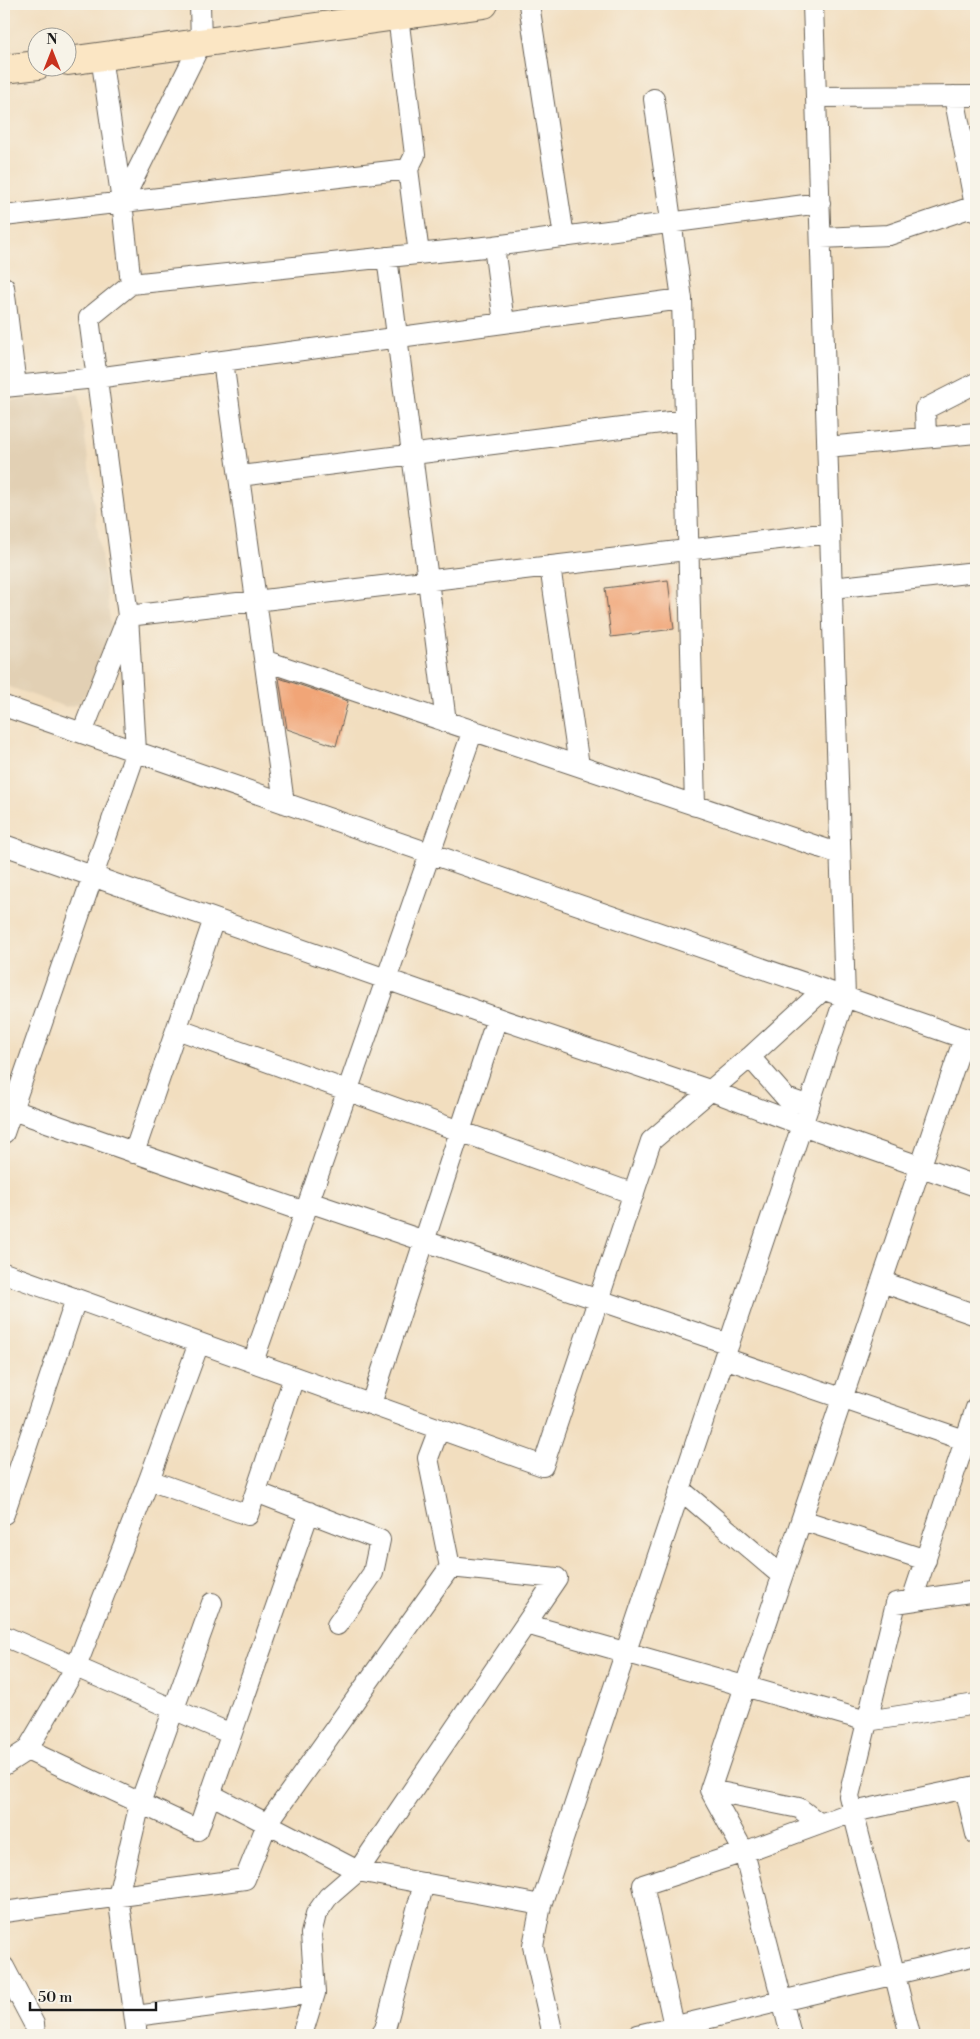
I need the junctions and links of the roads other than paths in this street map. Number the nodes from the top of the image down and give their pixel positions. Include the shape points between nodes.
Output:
1 (200, 4) edge
2 (484, 4) edge
3 (529, 4) edge
4 (813, 4) edge
5 (452, 6) edge
6 (398, 16) junction
7 (201, 43) junction
8 (101, 56) junction
9 (78, 59) edge
10 (28, 66) edge
11 (4, 69) edge
12 (954, 96) junction
13 (976, 96) edge
14 (816, 97) junction
15 (654, 99) dead end
16 (408, 169) junction
17 (122, 202) junction
18 (820, 203) junction
19 (976, 208) edge
20 (4, 216) edge
21 (671, 223) junction
22 (564, 237) junction
23 (821, 238) junction
24 (494, 246) junction
25 (419, 254) junction
26 (387, 257) junction
27 (130, 284) junction
28 (4, 287) edge
29 (682, 299) junction
30 (504, 323) junction
31 (397, 337) junction
32 (223, 361) junction
33 (96, 378) junction
34 (976, 383) edge
35 (10, 387) edge
36 (685, 420) junction
37 (976, 432) edge
38 (926, 437) junction
39 (827, 447) junction
40 (412, 455) junction
41 (240, 476) junction
42 (830, 532) junction
43 (689, 549) junction
44 (550, 566) junction
45 (976, 572) edge
46 (428, 580) junction
47 (832, 588) junction
48 (257, 601) junction
49 (128, 616) junction
50 (266, 661) junction
51 (4, 706) edge
52 (446, 722) junction
53 (472, 730) junction
54 (82, 733) junction
55 (136, 751) junction
56 (579, 766) junction
57 (284, 803) junction
58 (696, 806) junction
59 (4, 845) edge
60 (430, 853) junction
61 (840, 854) junction
62 (93, 876) junction
63 (214, 919) junction
64 (386, 979) junction
65 (823, 990) junction
66 (845, 997) junction
67 (497, 1018) junction
68 (176, 1029) junction
69 (970, 1040) edge
70 (750, 1058) junction
71 (348, 1090) junction
72 (709, 1090) junction
73 (808, 1106) junction
74 (8, 1108) edge
75 (802, 1125) junction
76 (460, 1131) junction
77 (4, 1133) edge
78 (134, 1152) junction
79 (921, 1166) junction
80 (976, 1186) edge
81 (634, 1194) junction
82 (307, 1207) junction
83 (424, 1241) junction
84 (4, 1273) edge
85 (882, 1282) junction
86 (76, 1299) junction
87 (598, 1300) junction
88 (976, 1315) edge
89 (199, 1343) junction
90 (726, 1351) junction
91 (253, 1362) junction
92 (294, 1377) junction
93 (842, 1398) junction
94 (370, 1404) junction
95 (976, 1408) edge
96 (439, 1429) junction
97 (971, 1442) edge
98 (149, 1480) junction
99 (681, 1490) junction
100 (256, 1492) junction
101 (309, 1512) junction
102 (4, 1514) edge
103 (802, 1520) junction
104 (926, 1560) junction
105 (450, 1567) junction
106 (782, 1576) junction
107 (976, 1591) edge
108 (912, 1600) junction
109 (212, 1603) dead end
110 (526, 1624) junction
111 (337, 1626) dead end
112 (4, 1636) edge
113 (626, 1652) junction
114 (76, 1667) junction
115 (745, 1686) junction
116 (976, 1704) edge
117 (174, 1710) junction
118 (867, 1721) junction
119 (231, 1734) junction
120 (27, 1750) junction
121 (4, 1765) edge
122 (970, 1787) edge
123 (710, 1790) junction
124 (210, 1794) junction
125 (140, 1803) junction
126 (853, 1812) junction
127 (267, 1824) junction
128 (820, 1824) junction
129 (976, 1834) edge
130 (744, 1852) junction
131 (358, 1871) junction
132 (424, 1883) junction
133 (118, 1896) junction
134 (541, 1905) junction
135 (4, 1912) edge
136 (976, 1955) edge
137 (4, 1967) edge
138 (895, 1974) junction
139 (314, 1993) junction
140 (782, 2001) junction
141 (136, 2026) edge
142 (675, 2031) edge
143 (35, 2035) edge
144 (302, 2035) edge
145 (381, 2035) edge
146 (553, 2035) edge
147 (638, 2035) edge
148 (791, 2035) edge
149 (910, 2035) edge

1 - 7 street
2 - 5 street
3 - 22 street
4 - 14 street
5 - 6 street
6 - 7 street
6 - 16 street via 415,155
7 - 8 street
7 - 17 street
8 - 9 street
8 - 17 street
10 - 11 street
12 - 13 street
12 - 14 street
12 - 19 street
14 - 18 street
15 - 21 street
16 - 17 street
16 - 25 street
17 - 20 street
17 - 27 street
18 - 21 street
18 - 23 street
19 - 23 street via 889,235
21 - 22 street
21 - 29 street
22 - 24 street
23 - 39 street
24 - 25 street
24 - 30 street
25 - 26 street
26 - 27 street
26 - 31 street
27 - 33 street via 89,318
28 - 35 street
29 - 30 street
29 - 36 street
30 - 31 street
31 - 32 street
31 - 40 street
32 - 33 street
32 - 41 street
33 - 35 street
33 - 49 street
34 - 38 street via 925,409
36 - 40 street
36 - 43 street
37 - 38 street
38 - 39 street
39 - 42 street
40 - 41 street
40 - 46 street
41 - 48 street
42 - 43 street
42 - 47 street
43 - 44 street
43 - 58 street
44 - 46 street
44 - 56 street
45 - 47 street
46 - 48 street
46 - 52 street
47 - 61 street
48 - 49 street
48 - 50 street
49 - 54 street
49 - 55 street
50 - 52 street
50 - 57 street
51 - 54 street
52 - 53 street
53 - 56 street
53 - 60 street
54 - 55 street
55 - 57 street
55 - 62 street
56 - 58 street
57 - 60 street
58 - 61 street
59 - 62 street
60 - 64 street
60 - 65 street
61 - 66 street
62 - 63 street
62 - 74 street
63 - 64 street
63 - 68 street
64 - 67 street
64 - 71 street
65 - 66 street
65 - 70 street
66 - 69 street
66 - 73 street
67 - 72 street
67 - 76 street
68 - 71 street
68 - 78 street
69 - 79 street
70 - 72 street
70 - 73 street via 786,1098
71 - 76 street
71 - 82 street
72 - 75 street
72 - 81 street via 651,1141
73 - 75 street
74 - 77 street
74 - 78 street
75 - 79 street
75 - 90 street
76 - 81 street
76 - 83 street
78 - 82 street
79 - 80 street
79 - 85 street
81 - 87 street
82 - 83 street
82 - 91 street
83 - 87 street
83 - 94 street
84 - 86 street
85 - 88 street
85 - 93 street
86 - 89 street
86 - 102 street
87 - 90 street
87 - 96 street via 543,1466
89 - 91 street
89 - 98 street
90 - 93 street
90 - 99 street
91 - 92 street
92 - 94 street
92 - 100 street
93 - 97 street
93 - 103 street
94 - 96 street
95 - 97 street
96 - 105 street via 428,1458
97 - 104 street
98 - 100 street via 248,1514
98 - 114 street
99 - 106 street
99 - 113 street
100 - 101 street
101 - 111 street via 380,1540 373,1574
101 - 119 street
103 - 104 street
103 - 106 street
104 - 108 street
105 - 110 street via 557,1578
105 - 127 street
106 - 115 street
107 - 108 street
108 - 118 street via 896,1603
109 - 117 street
110 - 113 street
110 - 131 street
112 - 114 street
113 - 115 street
113 - 134 street
114 - 117 street
114 - 120 street
115 - 118 street
115 - 123 street
116 - 118 street
117 - 119 street
117 - 125 street
118 - 126 street via 849,1796
119 - 124 street
120 - 121 street
120 - 125 street
122 - 126 street
122 - 129 street
123 - 128 street via 798,1808
123 - 130 street
124 - 125 street via 198,1830
124 - 127 street
125 - 133 street
126 - 128 street
126 - 138 street
127 - 131 street
127 - 133 street via 245,1878
128 - 130 street
130 - 140 street
130 - 142 street via 643,1885
131 - 132 street
131 - 139 street via 328,1897 316,1914 311,1934
132 - 134 street
132 - 145 street
133 - 135 street
133 - 141 street
134 - 146 street via 533,1946
136 - 138 street
137 - 143 street via 34,2024
138 - 140 street
138 - 149 street
139 - 141 street
139 - 144 street
140 - 142 street
140 - 148 street
142 - 147 street

